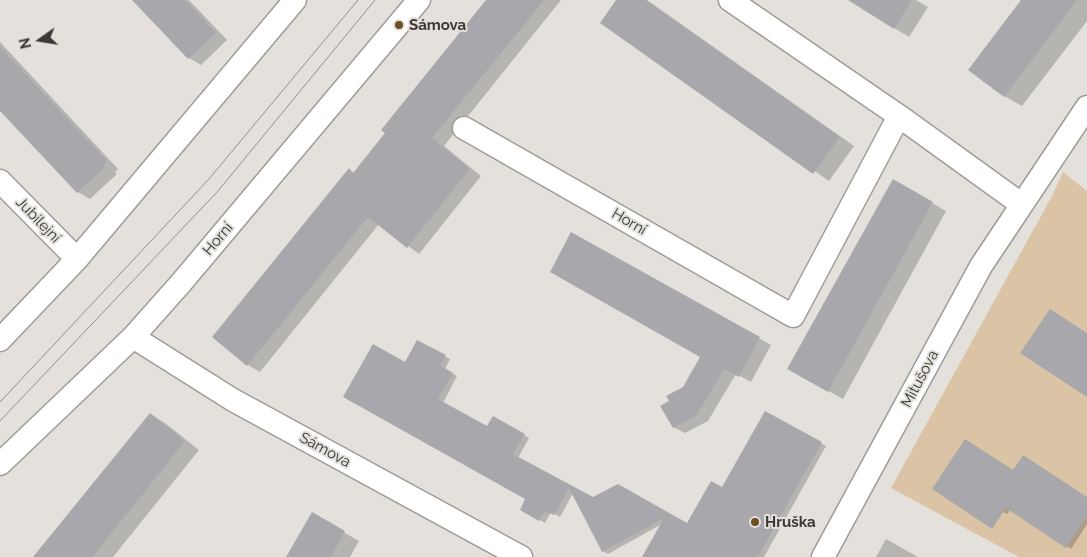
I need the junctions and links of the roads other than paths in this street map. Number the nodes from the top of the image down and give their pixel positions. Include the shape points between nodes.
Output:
1 (295, 0) edge
2 (420, 0) edge
3 (730, 0) edge
4 (1087, 108) edge
5 (899, 116) junction
6 (464, 128) dead end
7 (0, 181) edge
8 (1021, 204) junction
9 (76, 259) junction
10 (133, 337) junction
11 (0, 340) edge
12 (0, 464) edge
13 (521, 557) edge
14 (823, 557) edge

1 - 9 street
2 - 10 street, Horní
3 - 5 street
4 - 8 street, Mitušova
5 - 6 street, Horní via 794,316
5 - 8 street
7 - 9 street, Jubilejní
8 - 14 street, Mitušova via 981,266
9 - 11 street
10 - 12 street, Horní
10 - 13 street, Sámova via 233,400

